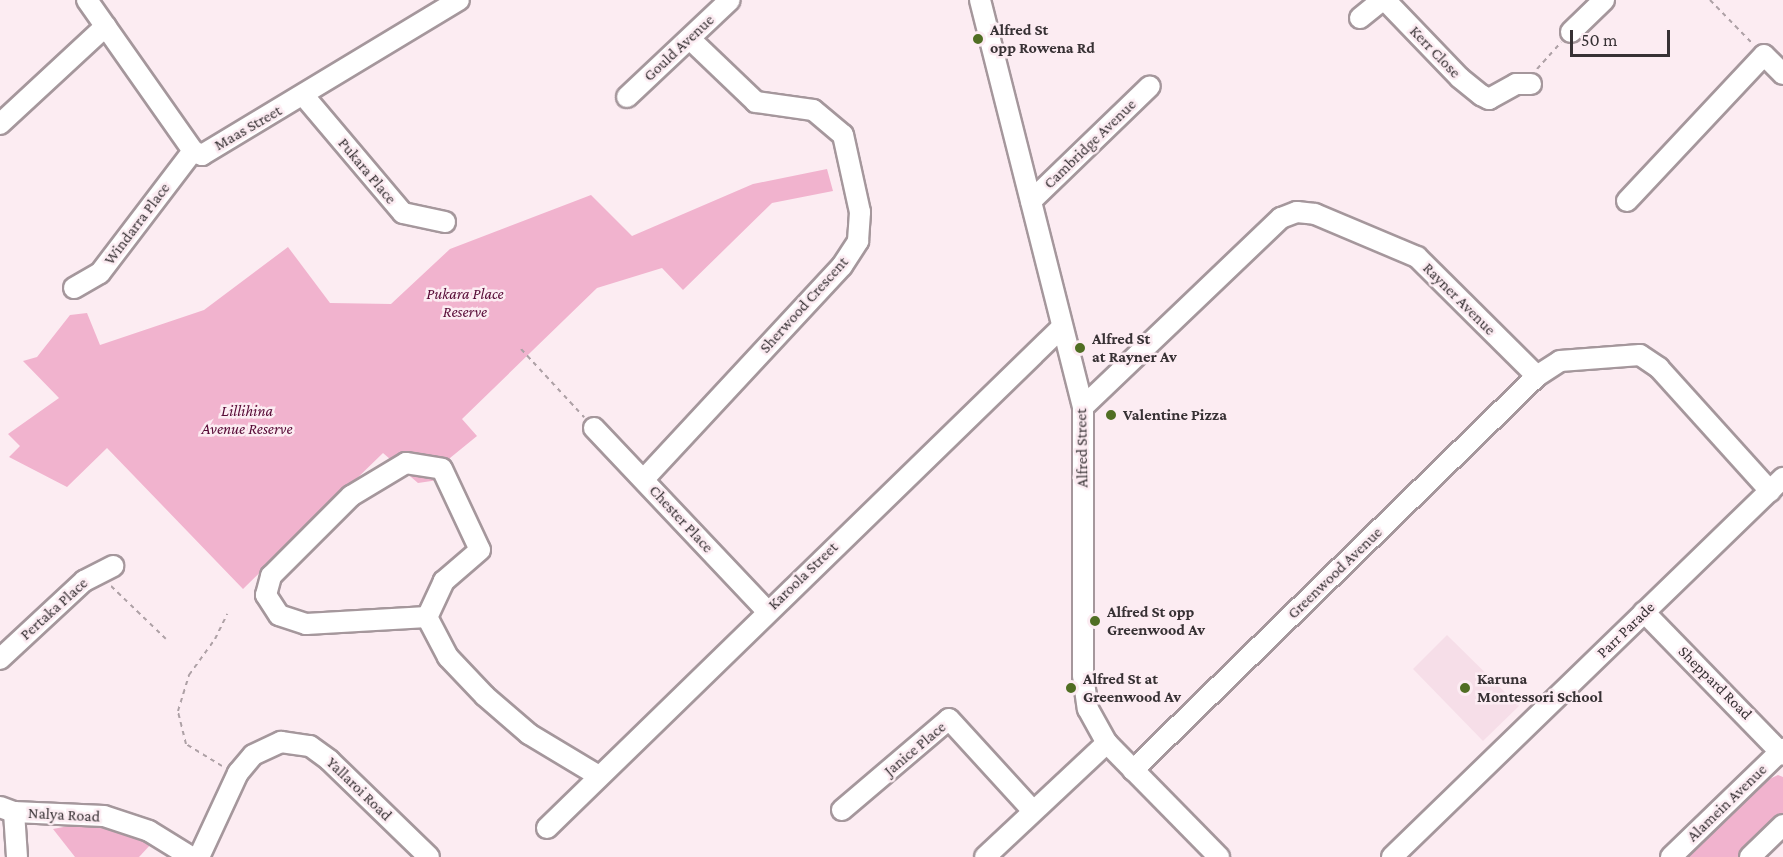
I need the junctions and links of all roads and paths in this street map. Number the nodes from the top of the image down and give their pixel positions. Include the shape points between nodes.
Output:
1 (87, 0) edge
2 (459, 0) edge
3 (730, 0) edge
4 (1384, 0) edge
5 (1604, 0) edge
6 (1710, 0) edge
7 (982, 1) edge
8 (1360, 18) dead end
9 (106, 26) junction
10 (1571, 32) dead end
11 (690, 39) junction
12 (1550, 52) dead end
13 (1764, 55) junction
14 (1783, 74) edge
15 (1533, 78) joint
16 (1150, 86) dead end
17 (304, 96) junction
18 (627, 97) dead end
19 (0, 124) edge
20 (193, 151) junction
21 (1031, 201) junction
22 (1627, 201) dead end
23 (445, 222) dead end
24 (74, 288) dead end
25 (1062, 327) junction
26 (521, 349) dead end
27 (1537, 376) junction
28 (1083, 406) junction
29 (594, 428) joint
30 (644, 479) junction
31 (1777, 484) edge
32 (104, 569) joint
33 (767, 611) junction
34 (1644, 612) junction
35 (227, 614) dead end
36 (427, 617) junction
37 (166, 639) dead end
38 (0, 659) edge
39 (1107, 743) junction
40 (1782, 752) edge
41 (1133, 770) junction
42 (238, 773) junction
43 (598, 776) junction
44 (7, 810) edge
45 (842, 810) dead end
46 (1032, 810) junction
47 (1783, 825) edge
48 (547, 828) dead end
49 (17, 857) edge
50 (192, 857) edge
51 (199, 857) edge
52 (429, 857) edge
53 (985, 857) edge
54 (1219, 857) edge
55 (1392, 857) edge
56 (1671, 857) edge
57 (1750, 857) edge

1 - 9 street, Maas Street
2 - 17 street, Maas Street
3 - 11 street, Gould Avenue
4 - 8 street
4 - 15 street, Kerr Close via 1460,78 1490,99 1505,88
5 - 10 street
6 - 13 path
7 - 21 street, Alfred Street
9 - 19 street
9 - 20 street, Maas Street
11 - 18 street, Gould Avenue
11 - 30 street, Sherwood Crescent via 756,102 813,110 843,135 860,212 858,241 842,266
12 - 15 path
13 - 14 street
13 - 22 street
16 - 21 street, Cambridge Avenue
17 - 20 street, Maas Street via 202,154
17 - 23 street, Pukara Place via 403,213
20 - 24 street, Windarra Place via 100,273
21 - 25 street, Alfred Street
25 - 28 street, Alfred Street
25 - 33 street, Karoola Street
26 - 29 path
27 - 28 street, Rayner Avenue via 1417,257 1315,213 1297,212 1281,218
27 - 31 street via 1560,361 1640,355 1659,368
27 - 41 street, Greenwood Avenue
28 - 39 street, Alfred Street via 1083,686 1090,717
29 - 30 street, Chester Place
30 - 33 street, Chester Place
31 - 34 street, Parr Parade
32 - 37 path
32 - 38 street, Pertaka Place
33 - 43 street, Karoola Street
34 - 40 street, Sheppard Road
34 - 55 street, Parr Parade
35 - 42 path via 215,639 189,675 178,711 186,744
36 - 36 street via 444,581 480,550 442,469 406,463 351,496 271,576 266,595 279,615 306,624
36 - 43 street via 448,657 485,696 528,734
39 - 41 street, Alfred Street
39 - 46 street
40 - 56 street, Alamein Avenue
41 - 54 street, Alfred Street
42 - 51 street, Yallaroi Road
42 - 52 street, Yallaroi Road via 253,755 281,742 310,746
43 - 48 street, Karoola Street
44 - 49 street
44 - 50 street, Nalya Road via 104,816 149,831
45 - 46 street, Janice Place via 949,719
46 - 53 street
47 - 57 street

